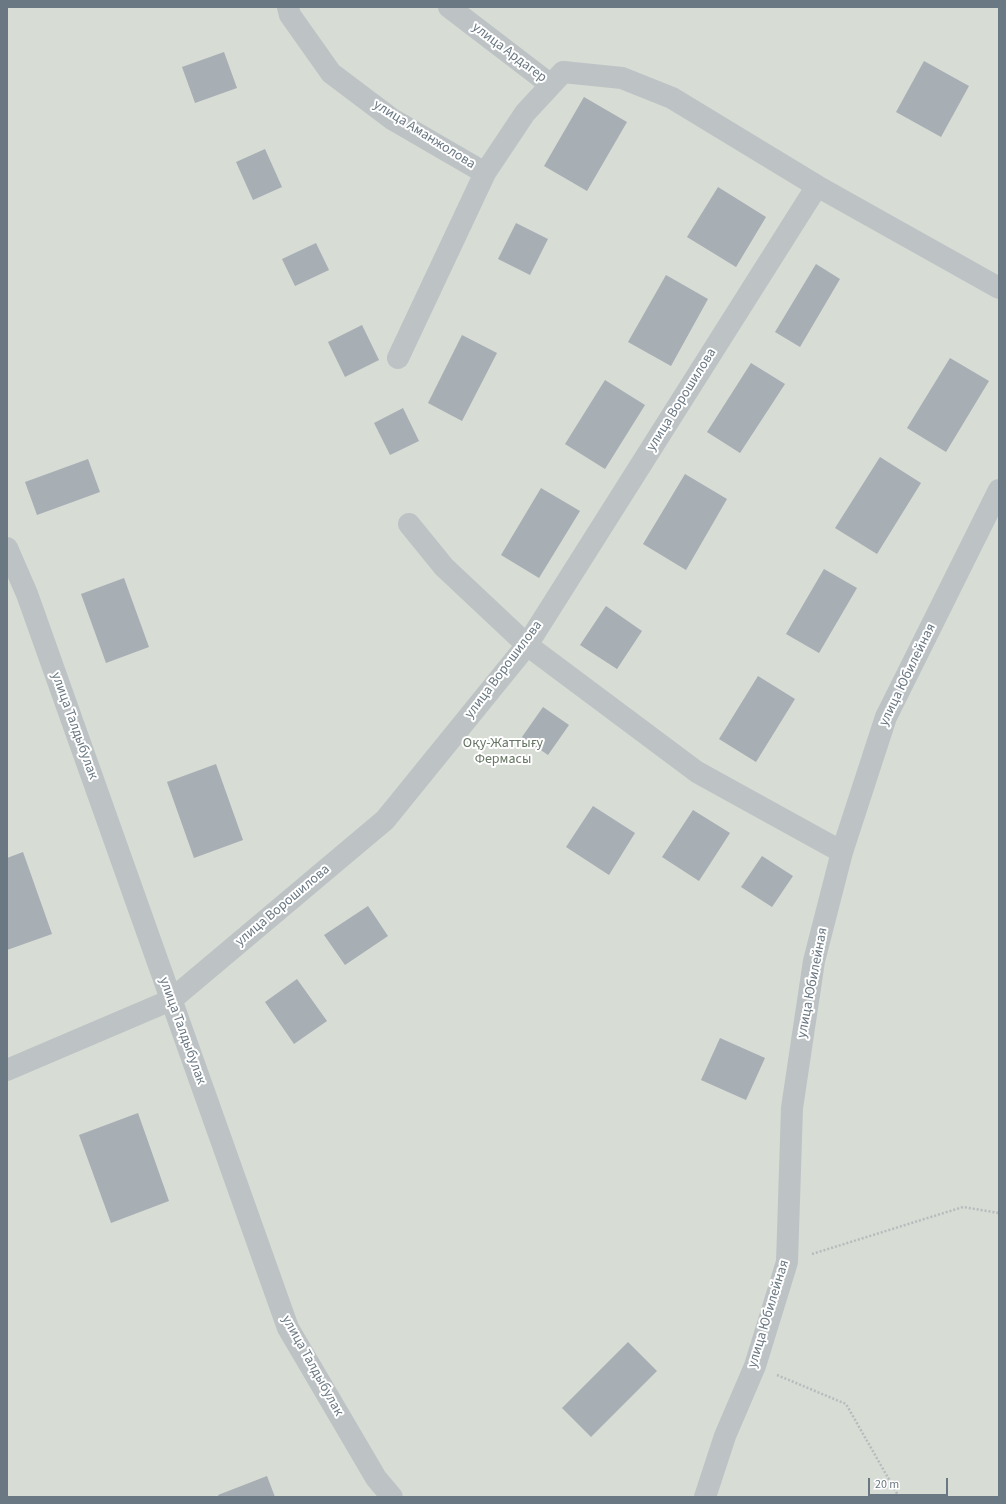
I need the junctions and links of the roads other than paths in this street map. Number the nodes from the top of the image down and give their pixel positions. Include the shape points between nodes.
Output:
1 (288, 7) edge
2 (449, 7) edge
3 (551, 85) junction
4 (486, 173) junction
5 (817, 186) junction
6 (999, 288) edge
7 (398, 358) dead end
8 (999, 490) edge
9 (409, 524) dead end
10 (7, 548) edge
11 (527, 645) junction
12 (842, 852) junction
13 (171, 1000) junction
14 (7, 1070) edge
15 (392, 1497) edge
16 (705, 1497) edge

1 - 4 street, улица Аманжолова via 290,15 331,73 392,119
2 - 3 street, улица Ардагер
3 - 4 street via 525,113
3 - 5 street via 563,72 622,78 672,98
4 - 7 street
5 - 6 street
5 - 11 street, улица Ворошилова
8 - 12 street, улица Юбилейная via 886,717
9 - 11 street via 444,567
10 - 13 street, улица Талдыбулак via 27,594
11 - 12 street via 697,772
11 - 13 street, улица Ворошилова via 385,820
12 - 16 street, улица Юбилейная via 814,961 792,1108 787,1262 755,1366 725,1436
13 - 14 street, улица Ворошилова
13 - 15 street, улица Талдыбулак via 288,1328 376,1478

